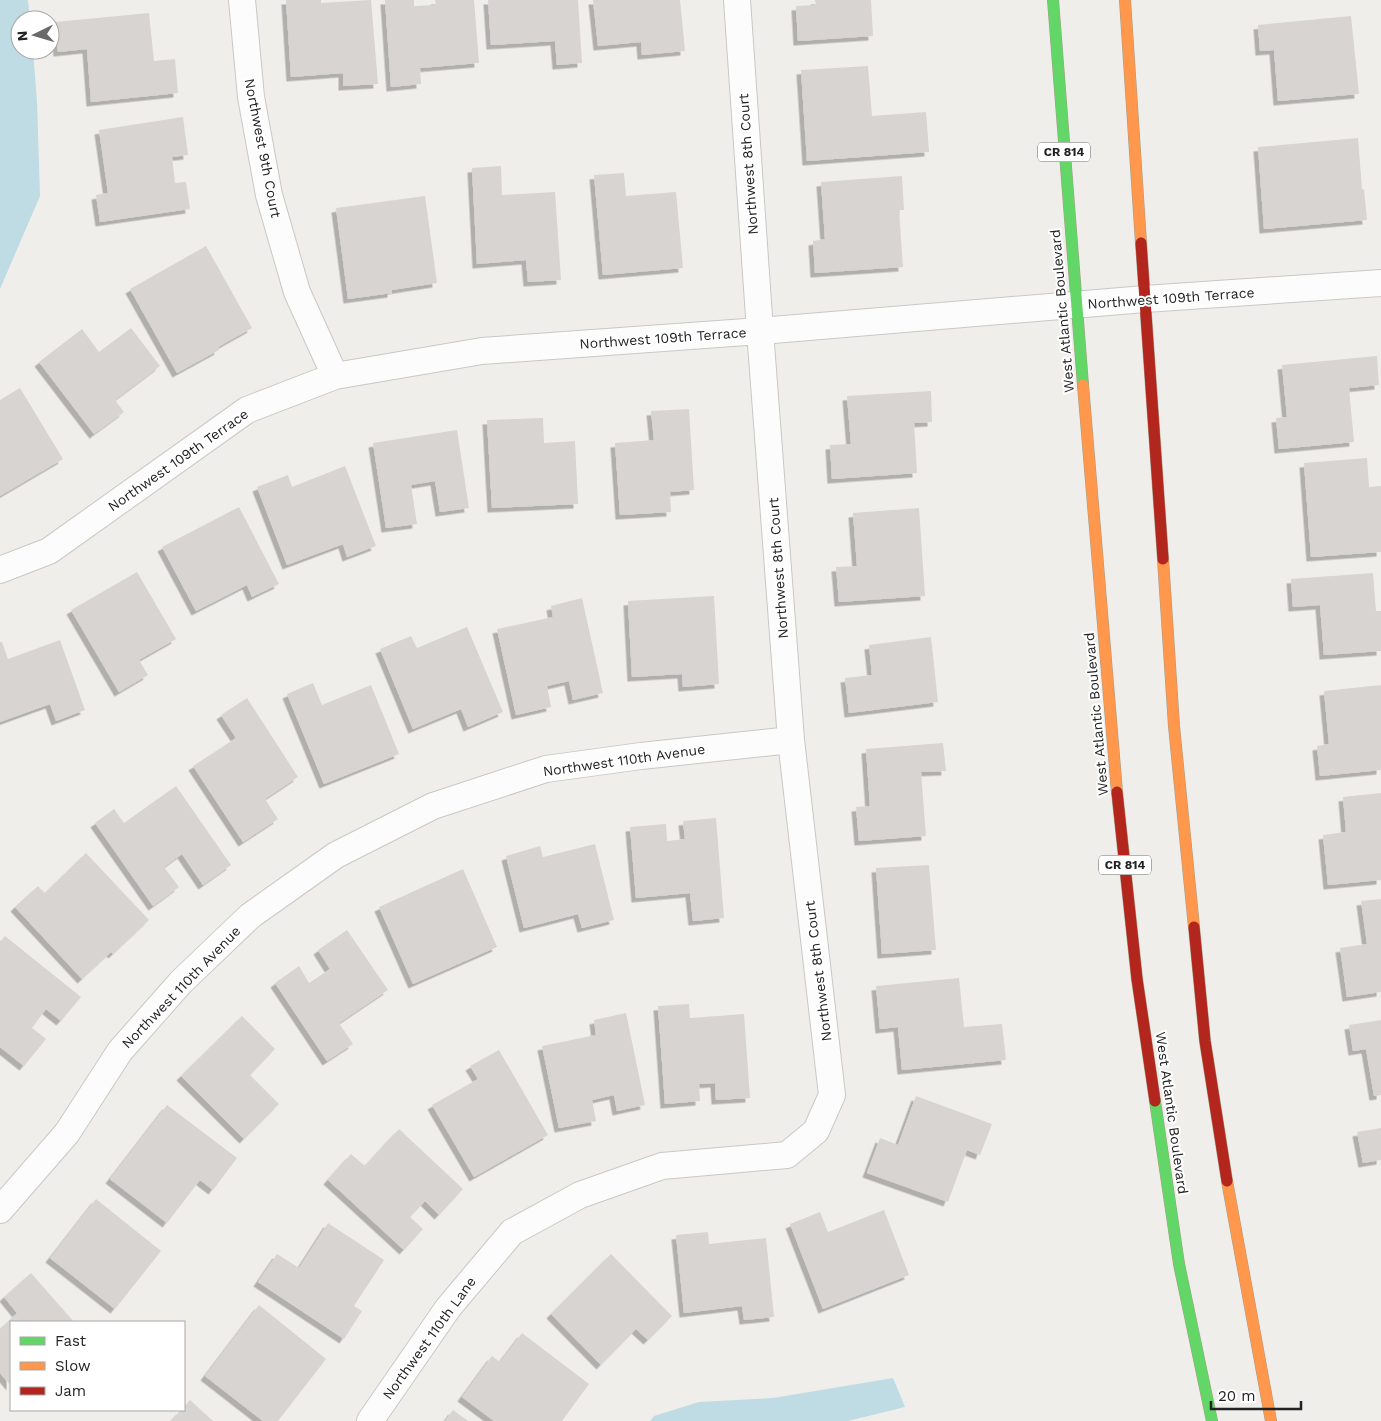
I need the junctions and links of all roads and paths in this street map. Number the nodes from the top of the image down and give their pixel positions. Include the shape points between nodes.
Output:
1 (242, 0) edge
2 (737, 0) edge
3 (1053, 0) edge
4 (1125, 0) edge
5 (1381, 283) edge
6 (1145, 299) junction
7 (1076, 305) junction
8 (760, 331) junction
9 (336, 376) junction
10 (0, 570) edge
11 (791, 740) junction
12 (816, 1131) joint
13 (0, 1210) edge
14 (370, 1421) edge
15 (1212, 1421) edge
16 (1271, 1421) edge

1 - 9 street, Northwest 9th Court via 250,97 269,195 297,292
2 - 8 street, Northwest 8th Court
3 - 7 main road, West Atlantic Boulevard / CR 814
4 - 6 main road
5 - 6 street, Northwest 109th Terrace
6 - 7 street, Northwest 109th Terrace
6 - 16 main road via 1174,726 1205,1042 1231,1208
7 - 8 street, Northwest 109th Terrace
7 - 15 main road, West Atlantic Boulevard / CR 814 via 1120,824 1137,979 1179,1264
8 - 9 street, Northwest 109th Terrace via 482,351
8 - 11 street, Northwest 8th Court
9 - 10 street, Northwest 109th Terrace via 247,410 49,551
11 - 12 street, Northwest 8th Court via 832,1095
11 - 13 street, Northwest 110th Avenue via 546,769 433,806 336,855 250,916 181,982 120,1051 67,1133
12 - 14 street, Northwest 110th Lane via 787,1155 662,1166 580,1194 512,1232 448,1308

